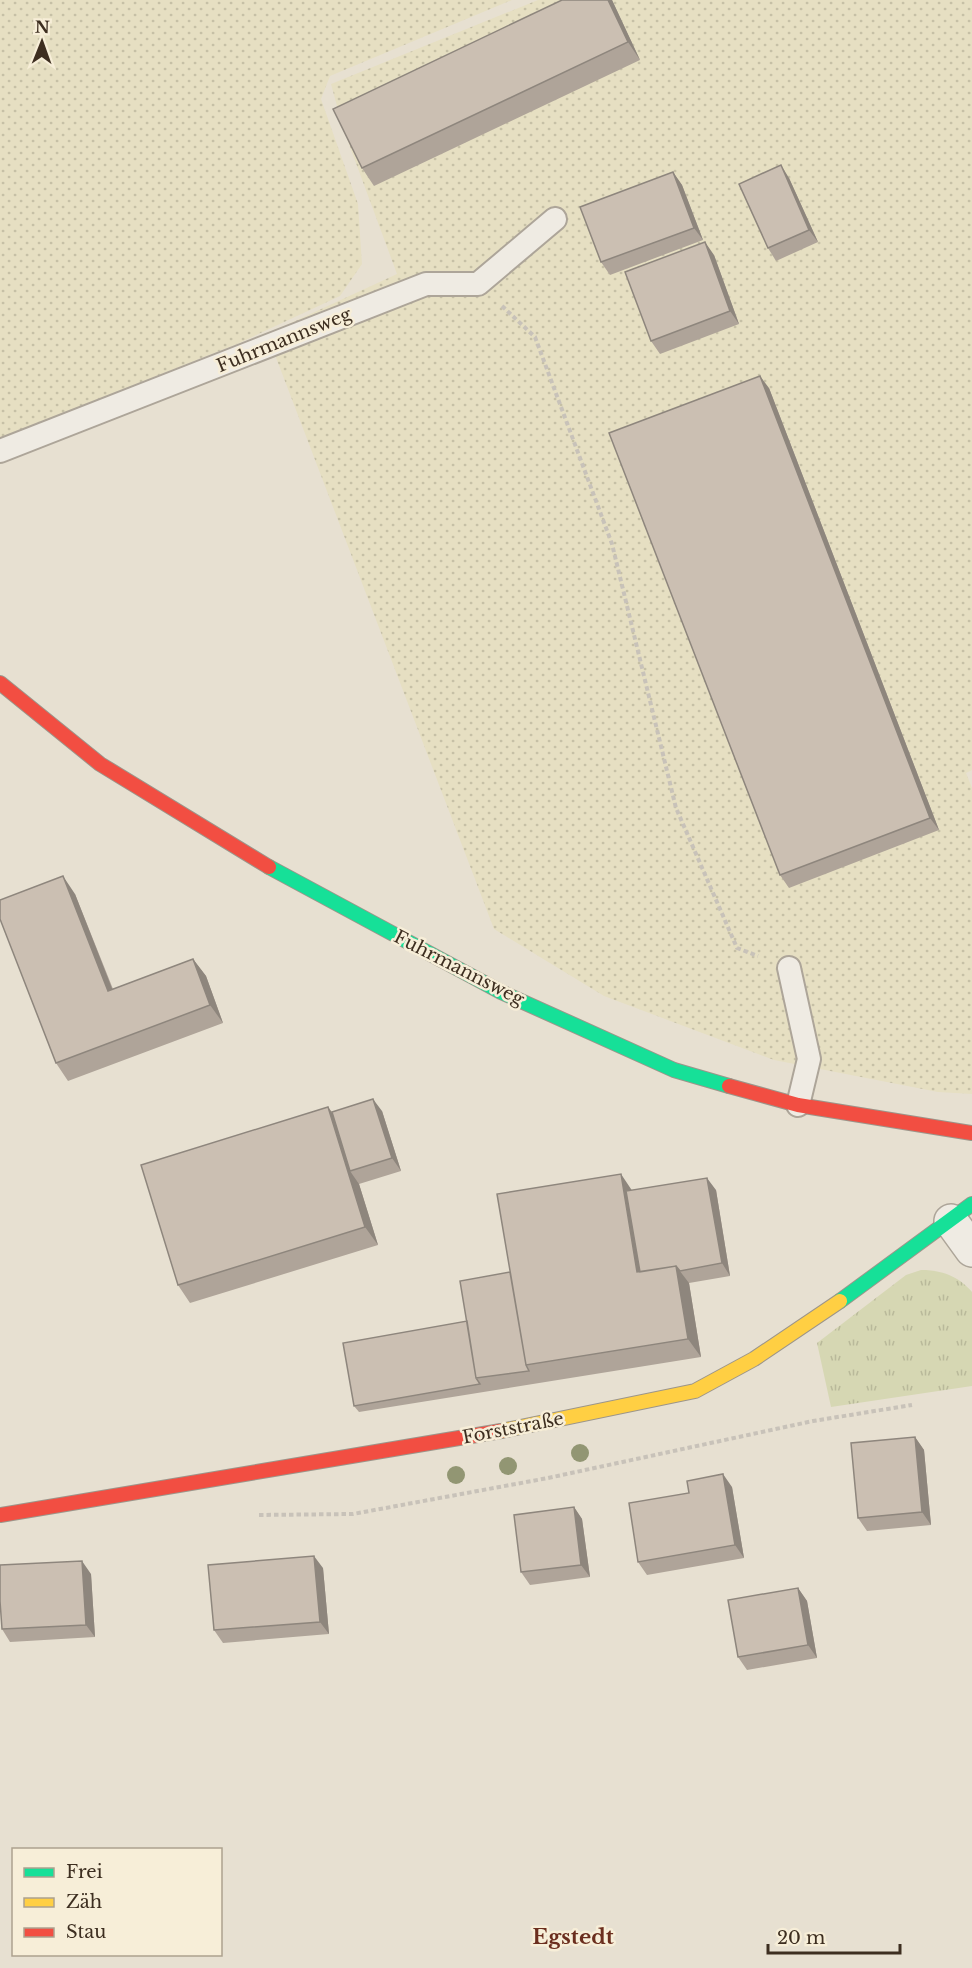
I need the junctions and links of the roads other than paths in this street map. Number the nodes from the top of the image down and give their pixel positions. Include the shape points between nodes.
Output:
1 (555, 219) dead end
2 (0, 452) edge
3 (0, 683) edge
4 (789, 968) road end
5 (798, 1105) junction
6 (972, 1133) edge
7 (962, 1213) edge
8 (972, 1250) edge
9 (0, 1515) edge

1 - 2 lane, Fuhrmannsweg via 478,284 426,284
3 - 5 street, Fuhrmannsweg via 110,770 283,875 490,986 674,1070
4 - 5 lane via 809,1059
5 - 6 street, Fuhrmannsweg
7 - 8 street
7 - 9 street, Forststraße via 792,1335 695,1391 485,1434

